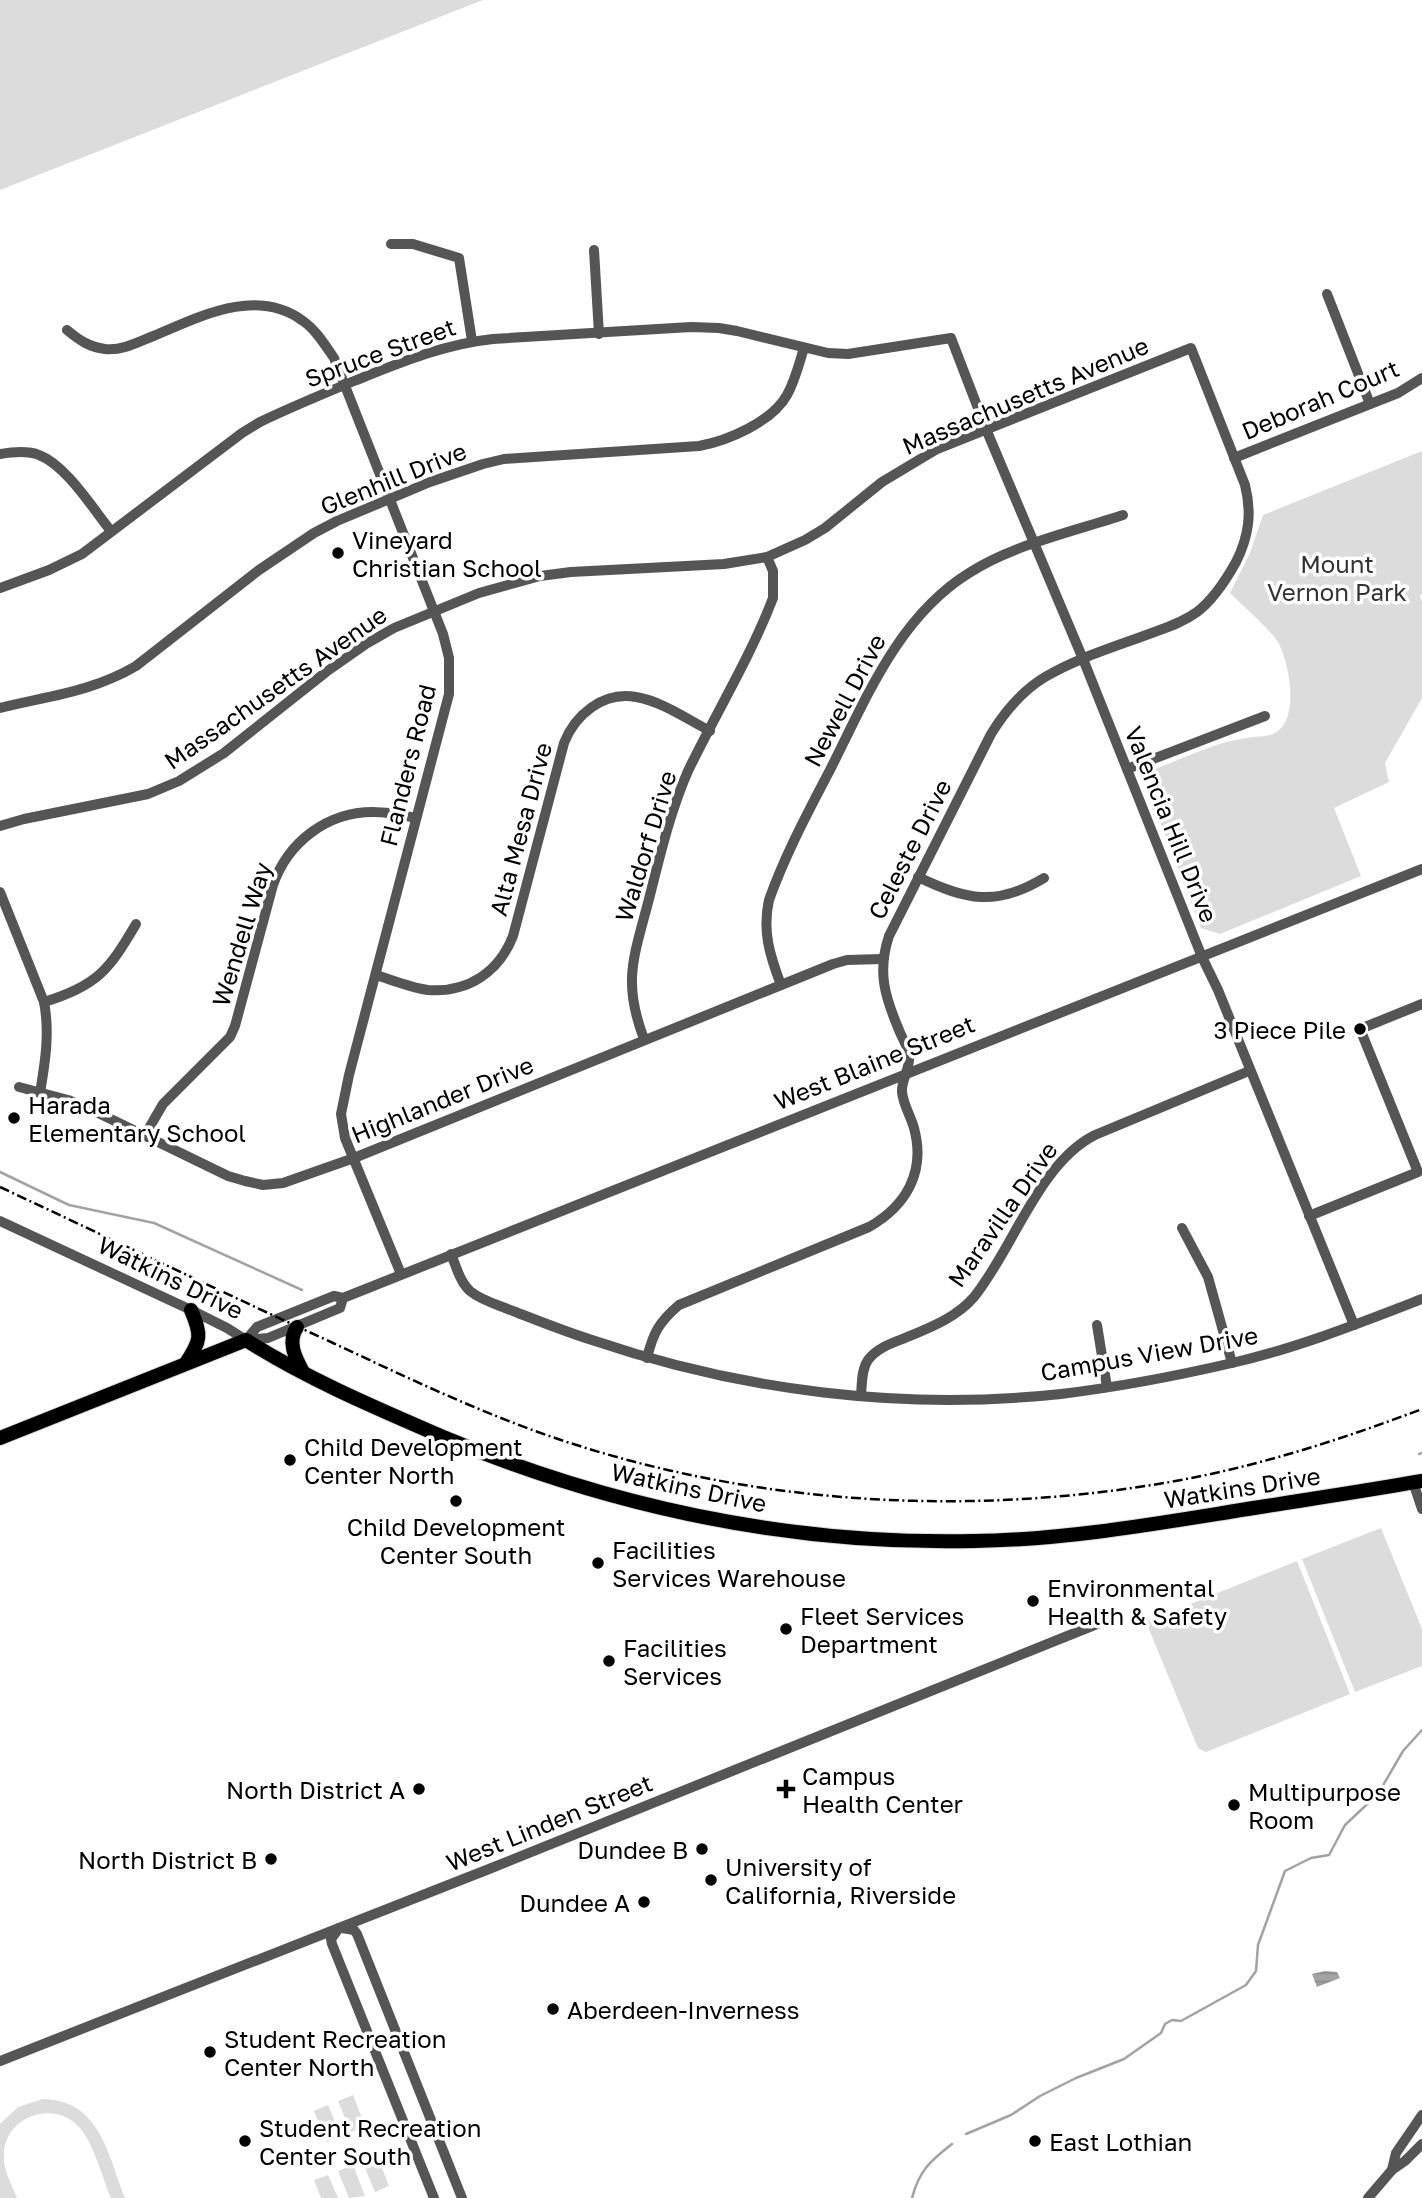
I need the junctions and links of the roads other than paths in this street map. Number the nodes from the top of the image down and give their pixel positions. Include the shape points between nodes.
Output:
1 (391, 244) dead end
2 (594, 250) dead end
3 (1327, 294) dead end
4 (67, 330) dead end
5 (599, 334) junction
6 (951, 338) joint
7 (472, 341) junction
8 (804, 348) junction
9 (1191, 348) joint
10 (1422, 378) edge
11 (345, 385) junction
12 (1370, 404) junction
13 (986, 429) junction
14 (0, 454) edge
15 (1234, 458) junction
16 (390, 499) junction
17 (1123, 515) dead end
18 (111, 531) junction
19 (1034, 544) junction
20 (767, 557) junction
21 (0, 588) edge
22 (435, 612) junction
23 (1083, 659) junction
24 (0, 708) edge
25 (1265, 716) dead end
26 (710, 731) junction
27 (1127, 769) junction
28 (416, 818) junction
29 (0, 826) edge
30 (1422, 869) edge
31 (918, 877) junction
32 (1044, 878) dead end
33 (0, 892) edge
34 (136, 924) dead end
35 (1202, 957) junction
36 (882, 959) junction
37 (376, 975) junction
38 (781, 985) junction
39 (44, 1002) junction
40 (1422, 1004) edge
41 (644, 1039) junction
42 (1249, 1071) junction
43 (905, 1074) junction
44 (19, 1087) dead end
45 (40, 1093) junction
46 (145, 1135) junction
47 (354, 1158) junction
48 (1309, 1216) junction
49 (0, 1221) edge
50 (1182, 1228) dead end
51 (450, 1254) junction
52 (401, 1274) junction
53 (343, 1298) junction
54 (1422, 1299) edge
55 (191, 1310) junction
56 (1097, 1325) dead end
57 (1354, 1325) junction
58 (297, 1327) junction
59 (246, 1340) junction
60 (647, 1358) junction
61 (186, 1363) junction
62 (1233, 1363) junction
63 (304, 1373) junction
64 (1107, 1387) junction
65 (861, 1396) junction
66 (0, 1438) edge
67 (1418, 1481) edge
68 (1422, 1509) edge
69 (1112, 1618) dead end
70 (339, 1928) junction
71 (0, 2061) edge
72 (1422, 2115) edge
73 (1422, 2144) edge
74 (1392, 2170) junction
75 (434, 2198) edge
76 (462, 2198) edge
77 (1368, 2198) edge

1 - 7 street via 413,244 459,258
2 - 5 street
3 - 12 street
4 - 11 street, Flanders Road via 82,343 124,348 212,312 253,305 272,308 304,321 314,331 334,358
5 - 7 street, Spruce Street
5 - 8 street, Spruce Street via 706,327
6 - 8 street, Spruce Street via 848,354
6 - 13 street, Valencia Hill Drive
7 - 11 street, Spruce Street
8 - 16 street, Glenhill Drive via 786,398 756,423 715,443 505,459 459,471
9 - 13 street, Massachusetts Avenue
9 - 15 street, Celeste Drive
10 - 12 street, Deborah Court
11 - 16 street, Flanders Road
11 - 18 street, Spruce Street via 260,422
12 - 15 street, Deborah Court
13 - 19 street, Valencia Hill Drive
13 - 20 street, Massachusetts Avenue via 915,461 825,528
14 - 18 street via 29,452 50,461
15 - 23 street, Celeste Drive via 1245,485 1250,517 1240,554 1217,591 1185,620
16 - 22 street, Flanders Road
16 - 24 street, Glenhill Drive via 337,521 289,549 118,677 83,690
17 - 19 street, Newell Drive
18 - 21 street, Spruce Street via 64,564
19 - 23 street, Valencia Hill Drive
19 - 38 street, Newell Drive via 988,563 940,594 910,626 882,668 769,900 767,945
20 - 22 street, Massachusetts Avenue via 540,576 479,593
20 - 26 street, Waldorf Drive via 773,571 774,598
22 - 28 street, Flanders Road via 449,659 450,684
22 - 29 street, Massachusetts Avenue via 366,644 179,781 148,794
23 - 27 street, Valencia Hill Drive
23 - 31 street, Celeste Drive via 1030,687 1000,718
25 - 27 street
26 - 37 street, Alta Mesa Drive via 634,696 600,701 586,711 564,743 513,936 501,961 471,982 443,989 427,990
26 - 41 street, Waldorf Drive via 675,805 631,969 635,1016
27 - 35 street, Valencia Hill Drive
28 - 37 street, Flanders Road
28 - 46 street, Wendell Way via 382,812 347,814 306,835 295,846 273,885 230,1037 163,1104
30 - 35 street, West Blaine Street
31 - 32 street via 949,891 980,897 1017,891
31 - 36 street, Celeste Drive via 888,936
33 - 39 street
34 - 39 street via 96,979 69,995
35 - 42 street, Valencia Hill Drive
35 - 43 street, West Blaine Street
36 - 38 street, Highlander Drive via 833,964
36 - 43 street, Celeste Drive via 887,999 909,1056
37 - 47 street, Flanders Road via 341,1114
38 - 41 street, Highlander Drive
39 - 45 street via 47,1044
40 - 48 street via 1360,1029 1418,1172
41 - 47 street, Highlander Drive
42 - 48 street, Valencia Hill Drive
42 - 65 street, Maravilla Drive via 1073,1147 973,1298 946,1319 876,1352 865,1368
43 - 51 street, West Blaine Street
43 - 60 street, Celeste Drive via 902,1092 912,1118 917,1154 915,1172 899,1205 869,1227 679,1306 654,1332
44 - 45 street, Highlander Drive
45 - 46 street, Highlander Drive via 68,1100
46 - 47 street, Highlander Drive via 228,1176 263,1185 283,1183
47 - 52 street, Flanders Road
48 - 57 street, Valencia Hill Drive
49 - 55 street, Watkins Drive
50 - 62 street via 1208,1277
51 - 52 street, West Blaine Street
51 - 60 street, Campus View Drive via 468,1290 484,1299
52 - 53 street, West Blaine Street
53 - 58 street, West Blaine Street via 340,1308
53 - 59 street, West Blaine Street via 334,1296 257,1327
54 - 57 street, Campus View Drive
55 - 59 street, Watkins Drive
55 - 61 main road via 200,1331
56 - 64 street
57 - 62 street, Campus View Drive
58 - 59 street, West Blaine Street via 268,1339
58 - 63 main road via 292,1345
59 - 61 main road, West Blaine Street
59 - 63 main road, Watkins Drive
60 - 65 street, Campus View Drive via 804,1391
61 - 66 main road, West Blaine Street
62 - 64 street, Campus View Drive
63 - 67 main road, Watkins Drive via 396,1417 554,1479 719,1521 814,1535 914,1541 1080,1534
64 - 65 street, Campus View Drive via 1011,1397
67 - 68 street
69 - 70 street, West Linden Street
70 - 71 street, West Linden Street
70 - 75 street via 332,1944
70 - 76 street via 349,1927 357,1934
72 - 74 street via 1396,2154
73 - 74 street
74 - 77 street

